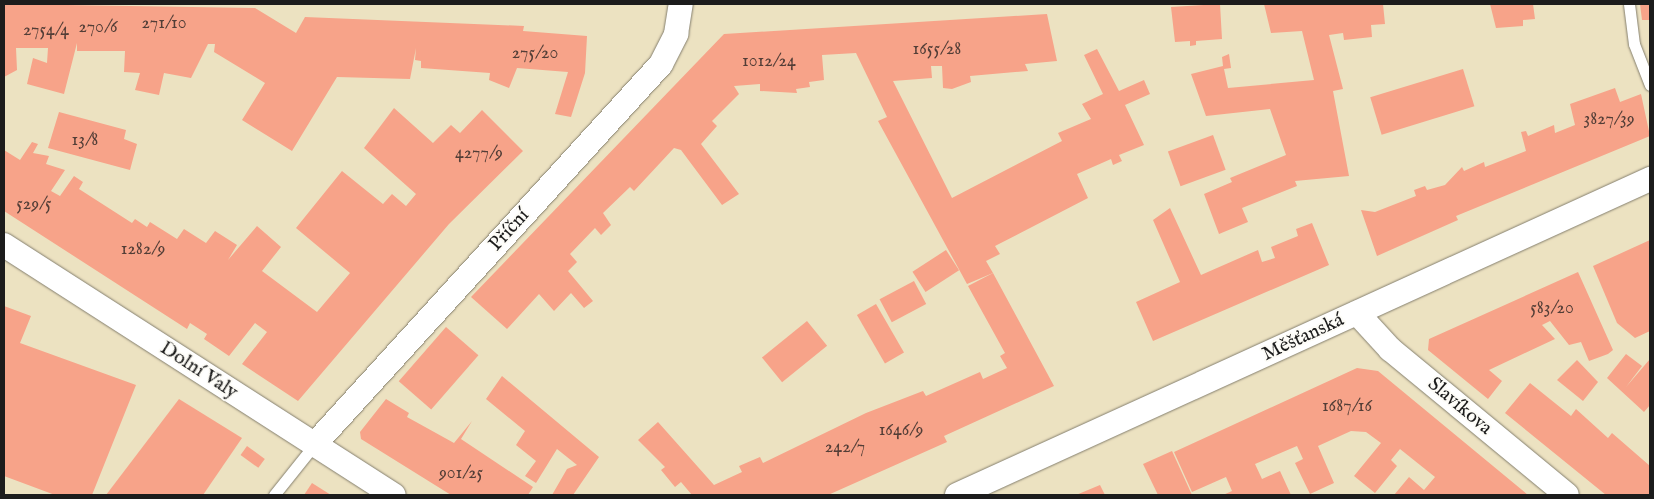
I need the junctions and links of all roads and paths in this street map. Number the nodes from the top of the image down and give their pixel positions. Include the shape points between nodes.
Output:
1 (680, 4) edge
2 (1629, 4) edge
3 (1650, 85) edge
4 (1650, 179) edge
5 (4, 245) edge
6 (1357, 313) junction
7 (314, 445) junction
8 (274, 495) edge
9 (394, 495) edge
10 (957, 495) edge
11 (1567, 495) edge

1 - 7 street, Příční via 676,34 661,64
2 - 3 lane via 1634,44
4 - 6 street, Měšťanská
5 - 7 street, Dolní Valy
6 - 10 street, Měšťanská
6 - 11 street, Slavíkova via 1390,349
7 - 8 lane
7 - 9 street, Dolní Valy

